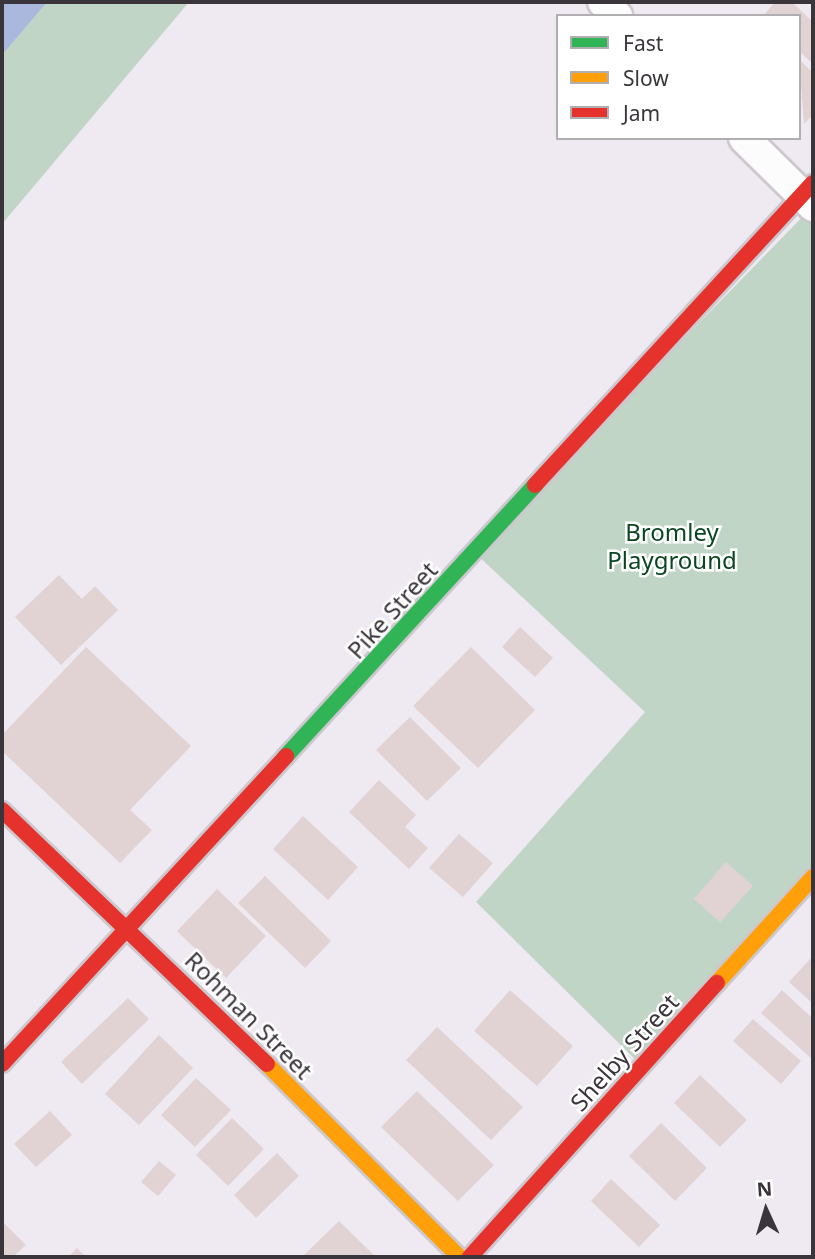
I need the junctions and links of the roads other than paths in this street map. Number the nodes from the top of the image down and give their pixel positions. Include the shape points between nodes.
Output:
1 (746, 140) edge
2 (810, 194) edge
3 (2, 810) edge
4 (813, 877) edge
5 (132, 929) junction
6 (2, 1064) edge
7 (459, 1257) edge
8 (470, 1257) edge

1 - 2 street
2 - 5 main road, Pike Street
3 - 5 main road, Rohman Street
4 - 8 main road, Shelby Street
5 - 6 main road, Pike Street
5 - 7 main road, Rohman Street

